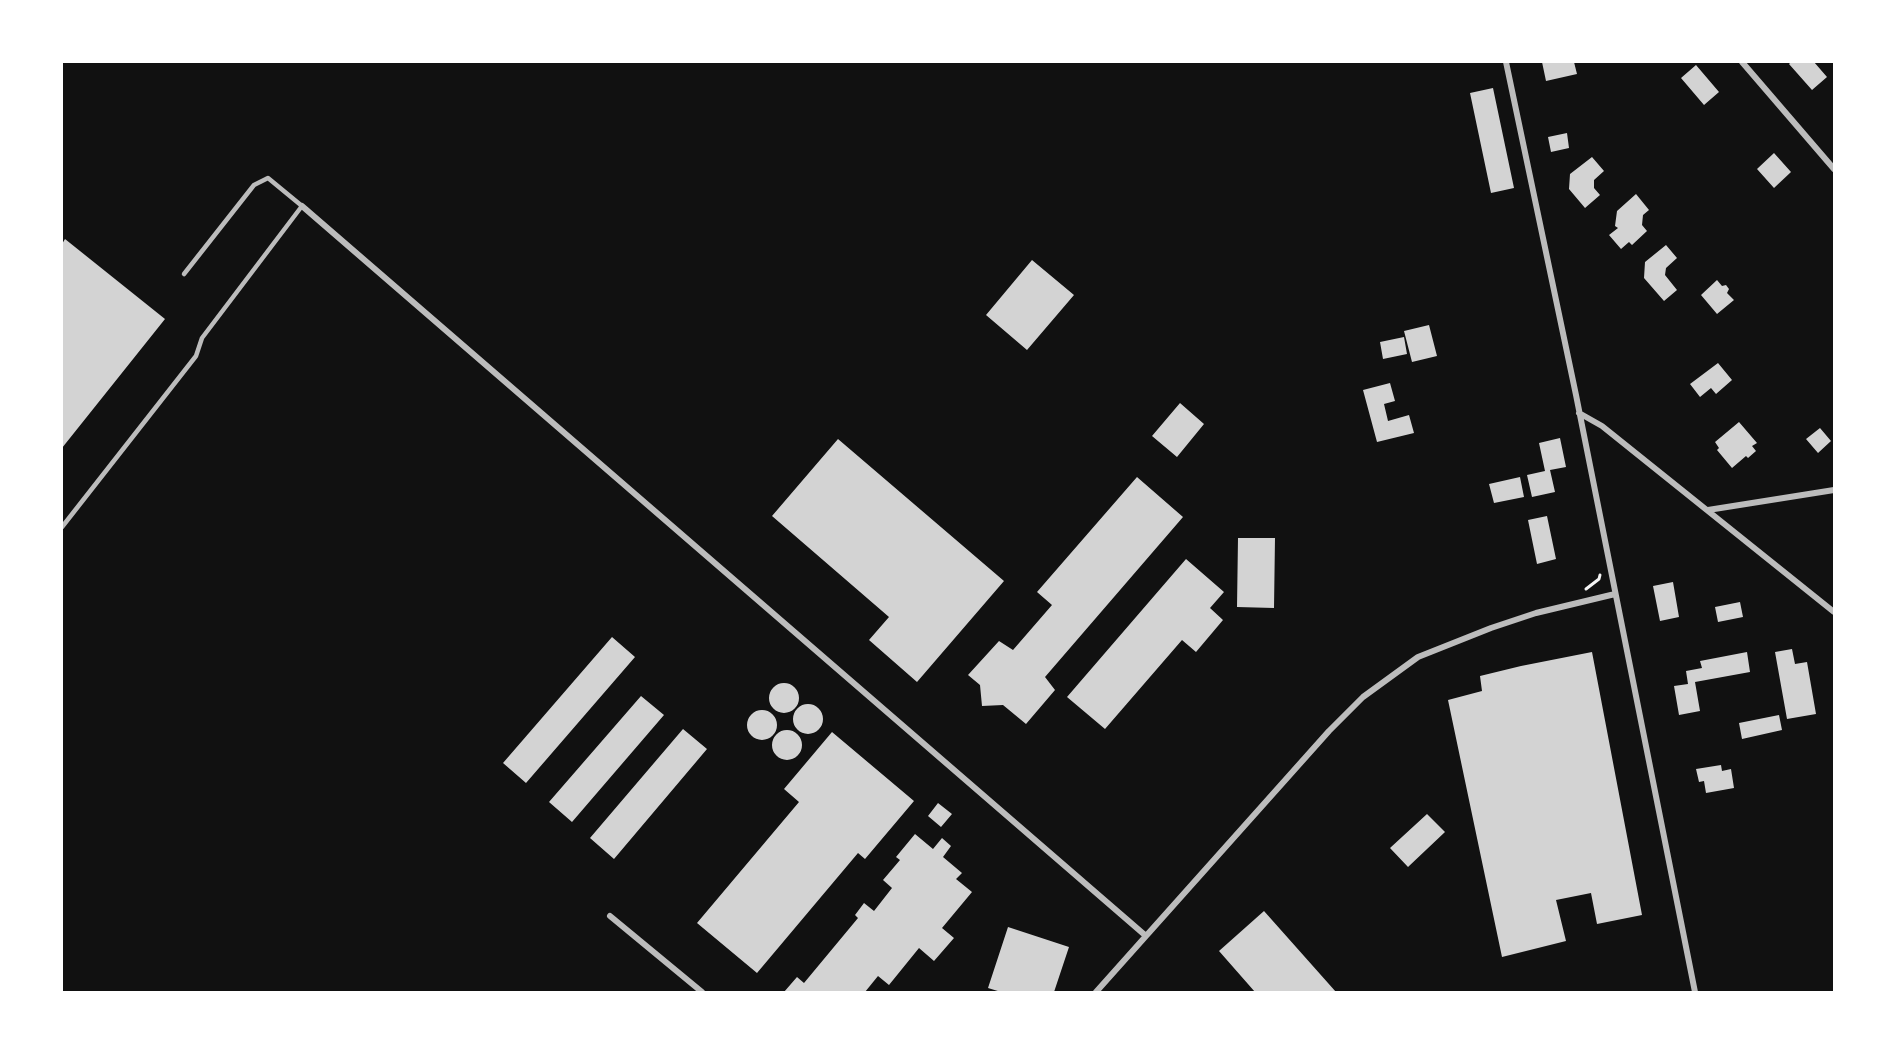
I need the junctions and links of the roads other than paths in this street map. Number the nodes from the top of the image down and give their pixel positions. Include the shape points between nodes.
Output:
1 (1506, 62) edge
2 (1742, 62) edge
3 (1834, 169) edge
4 (302, 206) junction
5 (184, 274) dead end
6 (1579, 413) junction
7 (1834, 490) edge
8 (1708, 510) junction
9 (62, 527) edge
10 (1615, 594) junction
11 (1834, 612) edge
12 (610, 916) dead end
13 (1146, 936) junction
14 (702, 993) edge
15 (1096, 993) edge
16 (1695, 993) edge

1 - 6 street
2 - 3 street
4 - 5 lane via 268,178 254,185
4 - 9 lane via 202,338 196,356
4 - 13 street
6 - 8 street via 1602,426
6 - 10 street
7 - 8 street
8 - 11 street
10 - 13 street via 1536,613 1418,657 1372,691 1329,731
10 - 16 street
12 - 14 street
13 - 15 street

